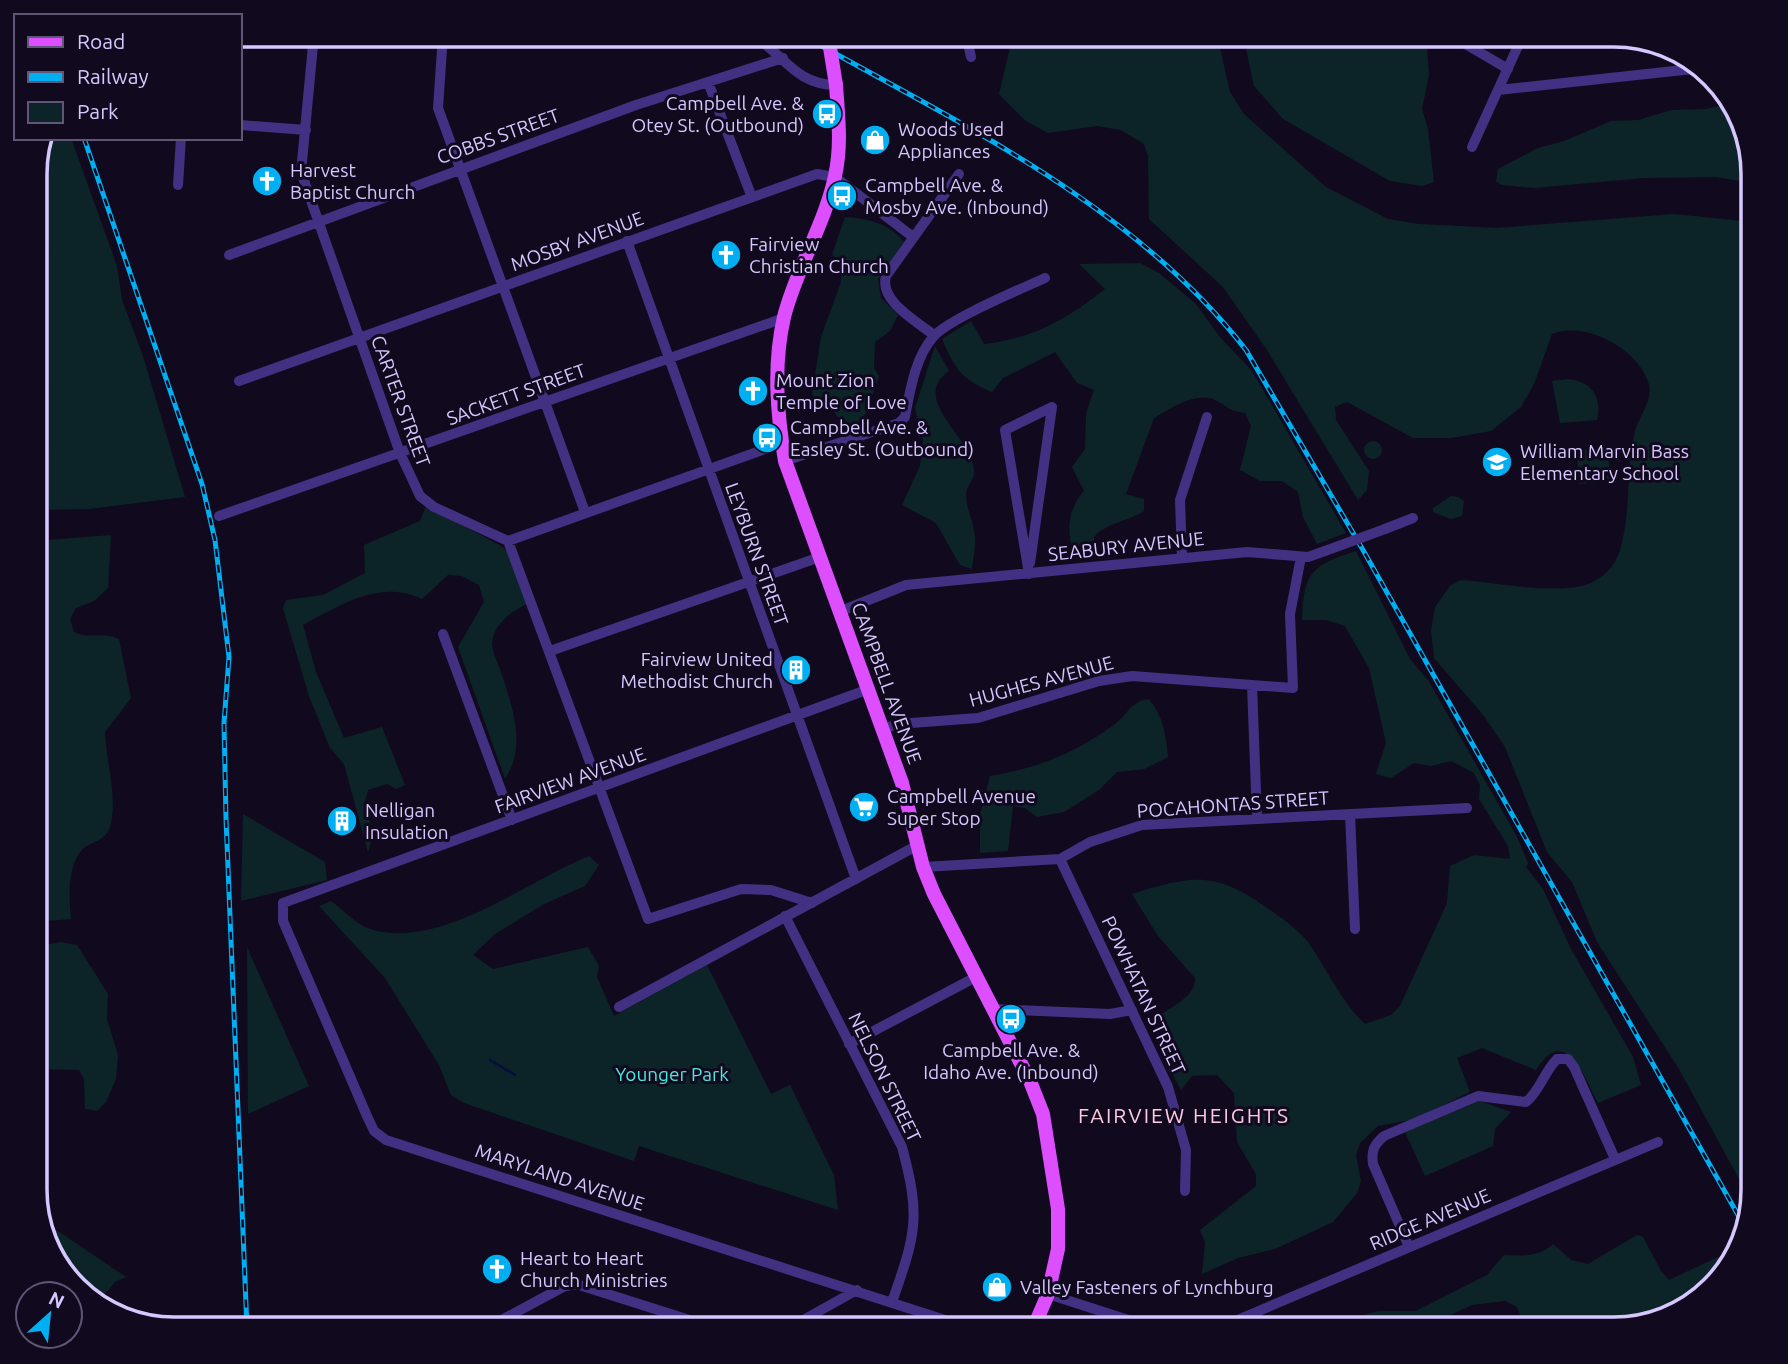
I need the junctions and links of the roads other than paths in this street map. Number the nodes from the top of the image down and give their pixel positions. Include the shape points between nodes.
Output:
1 (313, 47) edge
2 (442, 47) edge
3 (769, 47) edge
4 (830, 47) edge
5 (969, 47) edge
6 (1470, 47) edge
7 (1517, 47) edge
8 (971, 57) dead end
9 (783, 58) junction
10 (1507, 69) junction
11 (1686, 70) edge
12 (708, 82) junction
13 (835, 85) junction
14 (1498, 90) junction
15 (242, 125) edge
16 (306, 130) junction
17 (181, 140) edge
18 (1472, 147) dead end
19 (459, 168) junction
20 (959, 174) dead end
21 (835, 177) junction
22 (178, 184) dead end
23 (751, 195) junction
24 (317, 222) junction
25 (913, 237) junction
26 (627, 241) junction
27 (229, 256) dead end
28 (1045, 278) dead end
29 (502, 287) junction
30 (784, 318) junction
31 (934, 335) junction
32 (359, 337) junction
33 (667, 357) junction
34 (239, 382) dead end
35 (545, 402) junction
36 (1207, 417) dead end
37 (782, 443) junction
38 (400, 453) junction
39 (785, 461) junction
40 (708, 470) junction
41 (585, 512) junction
42 (219, 516) dead end
43 (1413, 518) dead end
44 (508, 541) junction
45 (820, 557) junction
46 (1301, 557) junction
47 (1182, 558) junction
48 (1029, 574) junction
49 (748, 581) junction
50 (841, 611) junction
51 (443, 634) dead end
52 (550, 651) junction
53 (1252, 685) junction
54 (869, 689) junction
55 (798, 716) junction
56 (883, 729) junction
57 (599, 789) junction
58 (1467, 808) dead end
59 (1350, 814) junction
60 (1257, 818) junction
61 (512, 821) junction
62 (918, 845) junction
63 (1060, 859) junction
64 (923, 867) junction
65 (856, 879) junction
66 (283, 903) joint
67 (812, 903) junction
68 (785, 916) junction
69 (1355, 929) dead end
70 (976, 977) junction
71 (619, 1007) dead end
72 (992, 1009) junction
73 (1132, 1010) junction
74 (849, 1044) junction
75 (1658, 1142) dead end
76 (1615, 1159) junction
77 (1185, 1191) dead end
78 (1409, 1247) junction
79 (857, 1290) junction
80 (1048, 1294) junction
81 (892, 1302) junction
82 (507, 1317) edge
83 (680, 1317) edge
84 (809, 1317) edge
85 (937, 1317) edge
86 (1038, 1317) edge
87 (1119, 1317) edge
88 (1244, 1317) edge

1 - 16 street, CARTER STREET
2 - 19 street via 438,108
3 - 9 street
4 - 13 main road, CAMPBELL AVENUE, bridge
5 - 8 street
6 - 10 street
7 - 10 street
9 - 12 street, COBBS STREET
9 - 13 street via 801,78
10 - 14 street
11 - 14 street
12 - 19 street, COBBS STREET
12 - 23 street
13 - 21 main road, CAMPBELL AVENUE via 840,135
14 - 18 street
15 - 16 street
16 - 24 street, CARTER STREET via 301,172
17 - 22 street
19 - 24 street, COBBS STREET
19 - 29 street
20 - 25 street
21 - 23 street, MOSBY AVENUE via 817,173
21 - 25 street
21 - 30 main road, CAMPBELL AVENUE
23 - 26 street, MOSBY AVENUE
24 - 27 street, COBBS STREET
24 - 32 street, CARTER STREET
25 - 31 street via 883,285 887,296
26 - 29 street, MOSBY AVENUE
26 - 33 street, LEYBURN STREET
28 - 31 street
29 - 32 street, MOSBY AVENUE
29 - 35 street
30 - 33 street, SACKETT STREET
30 - 37 main road, CAMPBELL AVENUE via 776,398
31 - 39 street via 919,360 905,417 899,423
32 - 34 street, MOSBY AVENUE
32 - 38 street, CARTER STREET
33 - 35 street, SACKETT STREET
33 - 40 street, LEYBURN STREET
35 - 38 street, SACKETT STREET
35 - 41 street
36 - 47 street via 1180,500
37 - 39 main road, CAMPBELL AVENUE
37 - 40 street
38 - 42 street, SACKETT STREET
38 - 44 street, CARTER STREET via 420,496
39 - 45 main road, CAMPBELL AVENUE
40 - 41 street
40 - 49 street, LEYBURN STREET
41 - 44 street
43 - 46 street, SEABURY AVENUE, bridge
44 - 52 street
45 - 49 street
45 - 50 main road, CAMPBELL AVENUE
46 - 47 street, SEABURY AVENUE via 1247,552
46 - 53 street, HUGHES AVENUE via 1290,614 1293,688
47 - 48 street, SEABURY AVENUE
48 - 48 street via 1050,420 1052,407 1005,430
48 - 50 street, SEABURY AVENUE via 906,585
49 - 52 street
49 - 55 street, LEYBURN STREET
50 - 54 main road, CAMPBELL AVENUE
51 - 61 street
52 - 57 street
53 - 56 street, HUGHES AVENUE via 1132,676 1099,681 978,718
53 - 60 street
54 - 55 street, FAIRVIEW AVENUE
54 - 56 main road, CAMPBELL AVENUE
55 - 57 street, FAIRVIEW AVENUE
55 - 65 street, LEYBURN STREET
56 - 62 main road, CAMPBELL AVENUE
57 - 61 street, FAIRVIEW AVENUE
57 - 67 street via 648,919 741,889 771,890
58 - 59 street, POCAHONTAS STREET
59 - 60 street, POCAHONTAS STREET
59 - 69 street
60 - 63 street, POCAHONTAS STREET via 1142,825 1100,838
61 - 66 street, FAIRVIEW AVENUE
62 - 64 main road, CAMPBELL AVENUE
62 - 65 street
63 - 64 street, POCAHONTAS STREET
63 - 73 street, POWHATAN STREET
64 - 70 main road, CAMPBELL AVENUE
65 - 67 street
66 - 79 street, MARYLAND AVENUE via 285,931 374,1131 386,1140
67 - 68 street
68 - 71 street
68 - 74 street, NELSON STREET
70 - 72 main road, CAMPBELL AVENUE
70 - 74 street
72 - 73 street via 1110,1014
72 - 80 main road, CAMPBELL AVENUE via 1043,1114 1058,1209 1058,1250
73 - 77 street, POWHATAN STREET via 1171,1099 1186,1150
74 - 81 street, NELSON STREET via 902,1147 910,1178 916,1220
75 - 76 street, RIDGE AVENUE
76 - 78 street, RIDGE AVENUE
76 - 78 street via 1568,1059 1557,1059 1526,1102 1478,1096 1375,1144 1373,1164
78 - 88 street, RIDGE AVENUE
79 - 81 street, MARYLAND AVENUE
79 - 84 street
80 - 86 main road, CAMPBELL AVENUE
80 - 87 street
81 - 85 street, MARYLAND AVENUE
82 - 83 street via 576,1284

